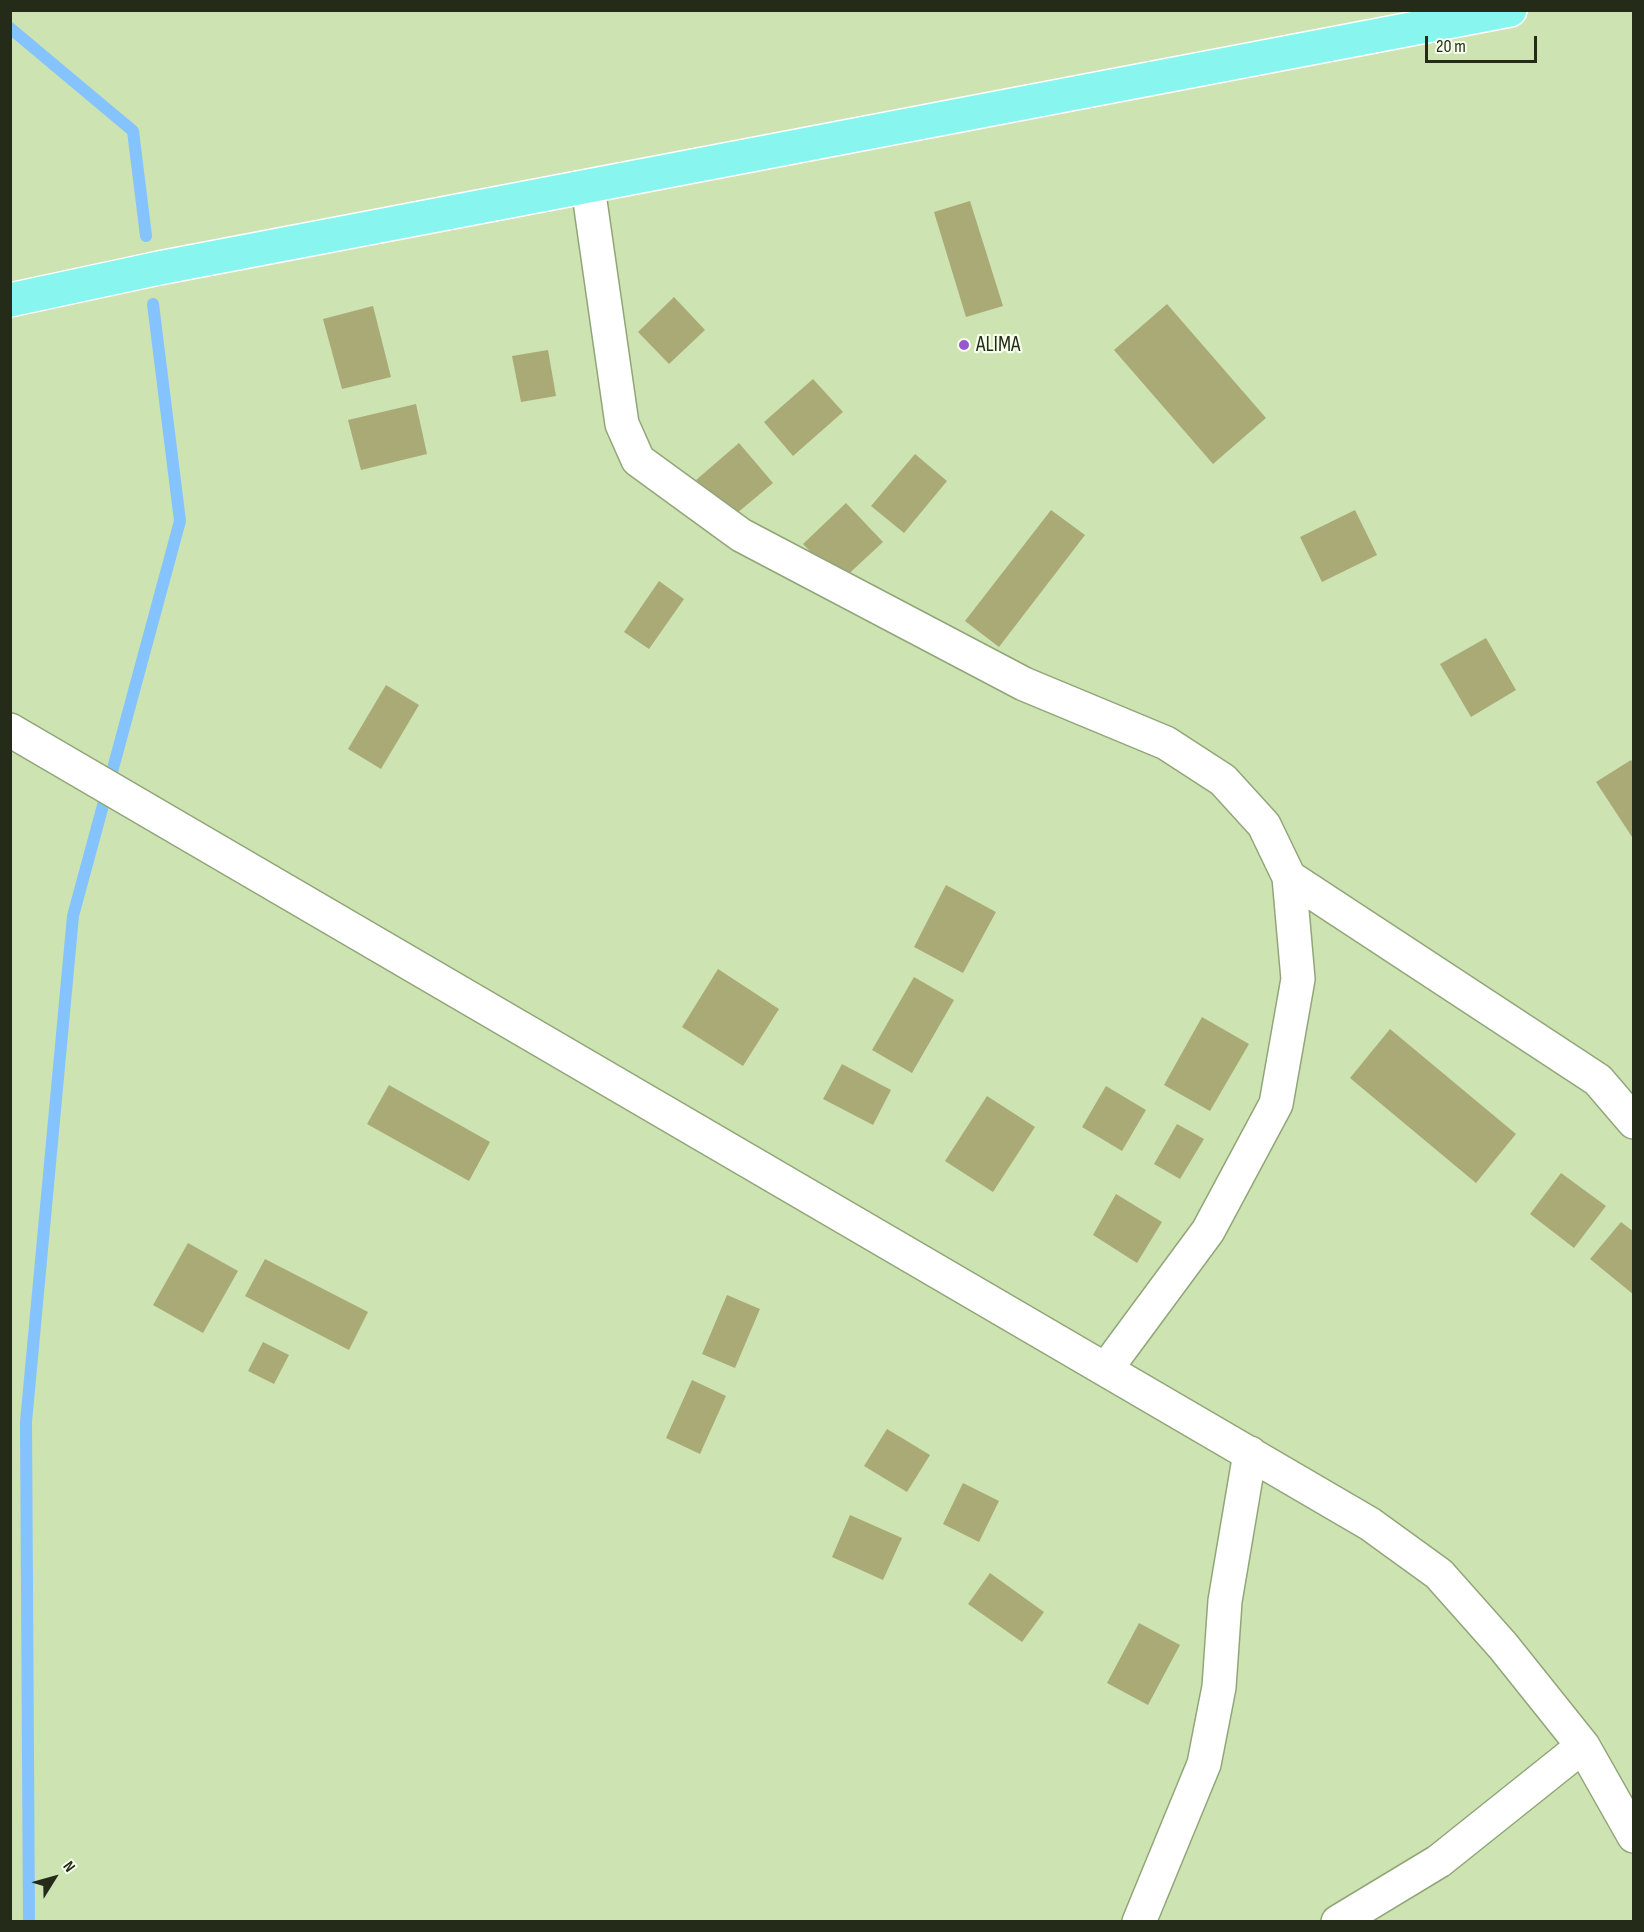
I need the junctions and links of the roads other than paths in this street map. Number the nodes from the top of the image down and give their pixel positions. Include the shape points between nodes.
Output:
1 (1510, 10) edge
2 (588, 187) junction
3 (10, 300) edge
4 (10, 730) edge
5 (1289, 877) junction
6 (1634, 1122) edge
7 (1106, 1369) junction
8 (1250, 1453) junction
9 (1583, 1746) junction
10 (1634, 1836) edge
11 (1139, 1922) edge
12 (1338, 1922) edge

1 - 2 main road
2 - 3 main road
2 - 5 street via 622,424 638,460 741,535 1024,684 1166,743 1222,780 1264,825
4 - 7 street
5 - 6 street via 1598,1080
5 - 7 street via 1298,979 1276,1104 1208,1231
7 - 8 street
8 - 9 street via 1370,1524 1439,1574
8 - 11 street via 1225,1601 1219,1687 1204,1764
9 - 10 street
9 - 12 street via 1439,1861

